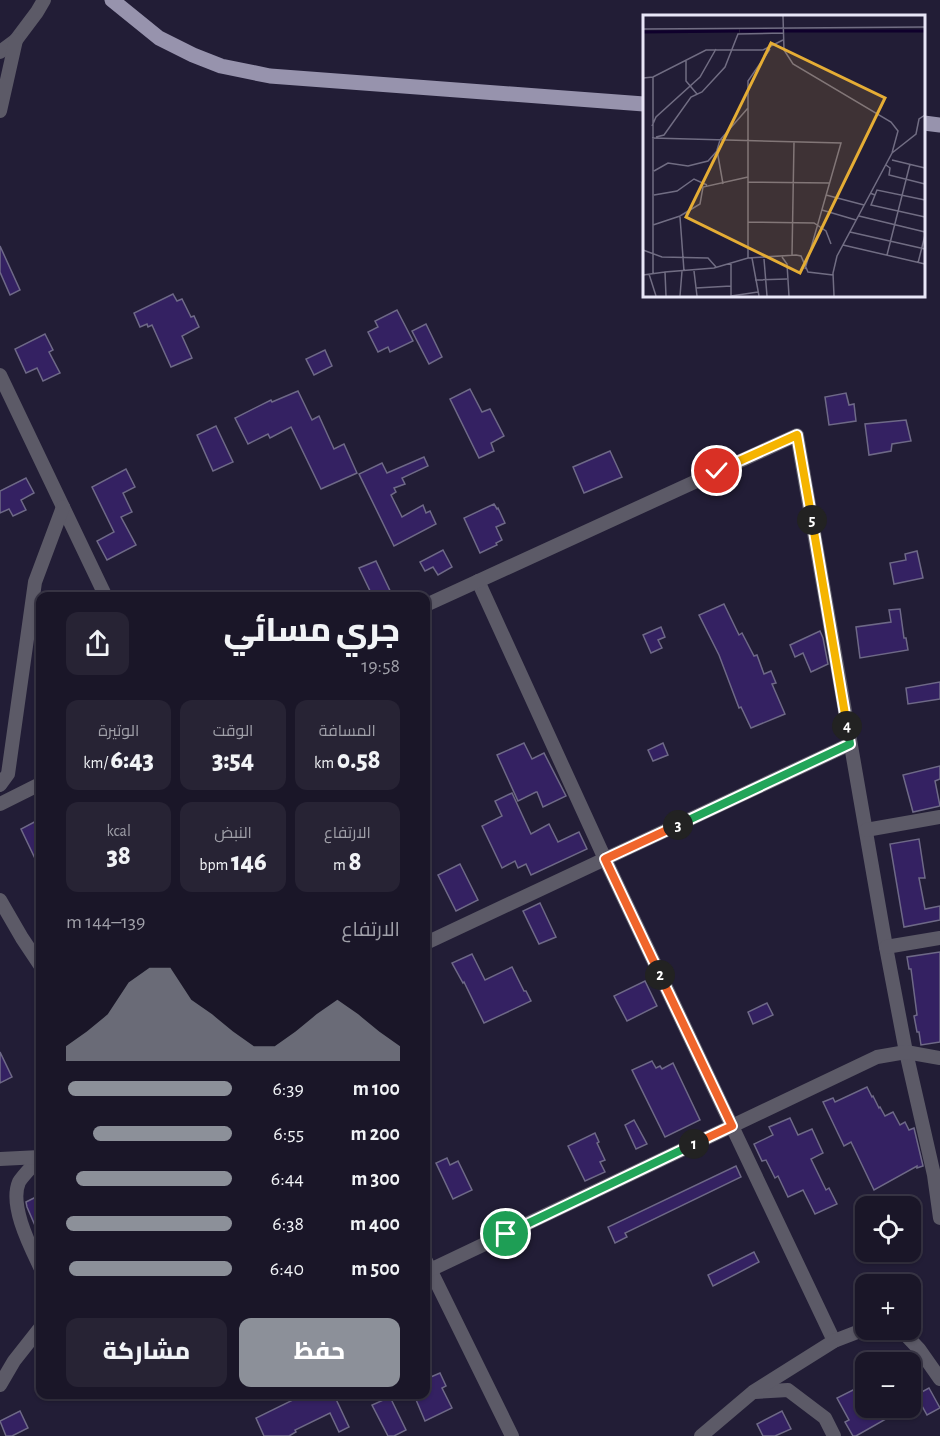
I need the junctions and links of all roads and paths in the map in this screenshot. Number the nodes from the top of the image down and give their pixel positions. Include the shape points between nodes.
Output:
1 (44, 0) edge
2 (112, 0) edge
3 (16, 40) junction
4 (0, 52) edge
5 (643, 104) edge
6 (0, 111) edge
7 (925, 123) edge
8 (940, 124) edge
9 (0, 375) edge
10 (63, 507) junction
11 (478, 581) junction
12 (103, 592) edge
13 (430, 603) edge
14 (850, 744) junction
15 (0, 785) edge
16 (36, 786) edge
17 (0, 804) edge
18 (940, 817) edge
19 (866, 831) junction
20 (605, 859) junction
21 (0, 900) edge
22 (940, 938) edge
23 (430, 941) edge
24 (886, 947) junction
25 (36, 959) edge
26 (906, 1052) junction
27 (940, 1058) edge
28 (732, 1126) junction
29 (36, 1157) edge
30 (0, 1158) edge
31 (36, 1162) edge
32 (940, 1218) edge
33 (36, 1258) edge
34 (430, 1265) edge
35 (430, 1270) edge
36 (36, 1333) edge
37 (855, 1333) edge
38 (911, 1340) edge
39 (834, 1341) junction
40 (940, 1378) edge
41 (0, 1385) edge
42 (753, 1392) junction
43 (512, 1436) edge
44 (701, 1436) edge
45 (834, 1436) edge

1 - 3 street
2 - 5 main road via 159,38 193,55 221,66 270,76
3 - 4 street
3 - 6 street
7 - 8 main road
9 - 10 street
10 - 12 street
10 - 15 street via 35,582 8,774
11 - 13 street
11 - 14 street via 797,435
11 - 20 street
14 - 19 street
14 - 20 street
16 - 17 street
18 - 19 street
19 - 24 street
20 - 23 street
20 - 28 street
21 - 25 street
22 - 24 street
24 - 26 street
26 - 27 street
26 - 28 street via 877,1057
26 - 32 street
28 - 34 street
28 - 39 street
29 - 30 street
31 - 33 street via 20,1182 16,1200
35 - 43 street
36 - 41 street
37 - 39 street
38 - 40 street
39 - 42 street
42 - 44 street
42 - 45 street via 788,1390 825,1418

